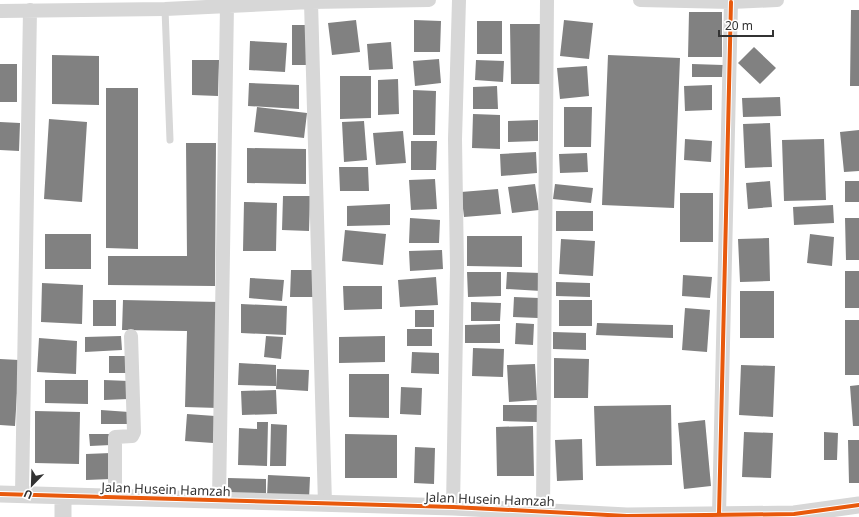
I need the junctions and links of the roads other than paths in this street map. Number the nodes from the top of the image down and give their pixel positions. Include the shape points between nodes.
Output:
1 (429, 0) edge
2 (459, 0) edge
3 (547, 0) edge
4 (640, 0) edge
5 (777, 0) edge
6 (311, 2) junction
7 (731, 2) junction
8 (227, 5) junction
9 (165, 9) junction
10 (30, 10) junction
11 (0, 11) edge
12 (170, 140) dead end
13 (131, 336) dead end
14 (0, 494) edge
15 (22, 494) junction
16 (63, 496) junction
17 (115, 497) junction
18 (219, 500) junction
19 (325, 504) junction
20 (859, 505) edge
21 (453, 507) junction
22 (543, 511) junction
23 (719, 514) junction
24 (63, 517) edge

1 - 6 street
2 - 21 street via 455,139 457,268
3 - 22 street
4 - 7 street
5 - 7 street
6 - 8 street
6 - 19 street
7 - 23 street
8 - 9 street
8 - 18 street
9 - 10 street
9 - 12 lane
10 - 11 street
10 - 15 street
13 - 17 street via 134,432 132,436 115,437
14 - 15 street, Jalan Husein Hamzah
15 - 16 street, Jalan Husein Hamzah
16 - 17 street, Jalan Husein Hamzah
16 - 24 street
17 - 18 street, Jalan Husein Hamzah
18 - 19 street, Jalan Husein Hamzah
19 - 21 street, Jalan Husein Hamzah
20 - 23 street, Jalan Husein Hamzah via 794,514
21 - 22 street, Jalan Husein Hamzah
22 - 23 street, Jalan Husein Hamzah via 627,516

